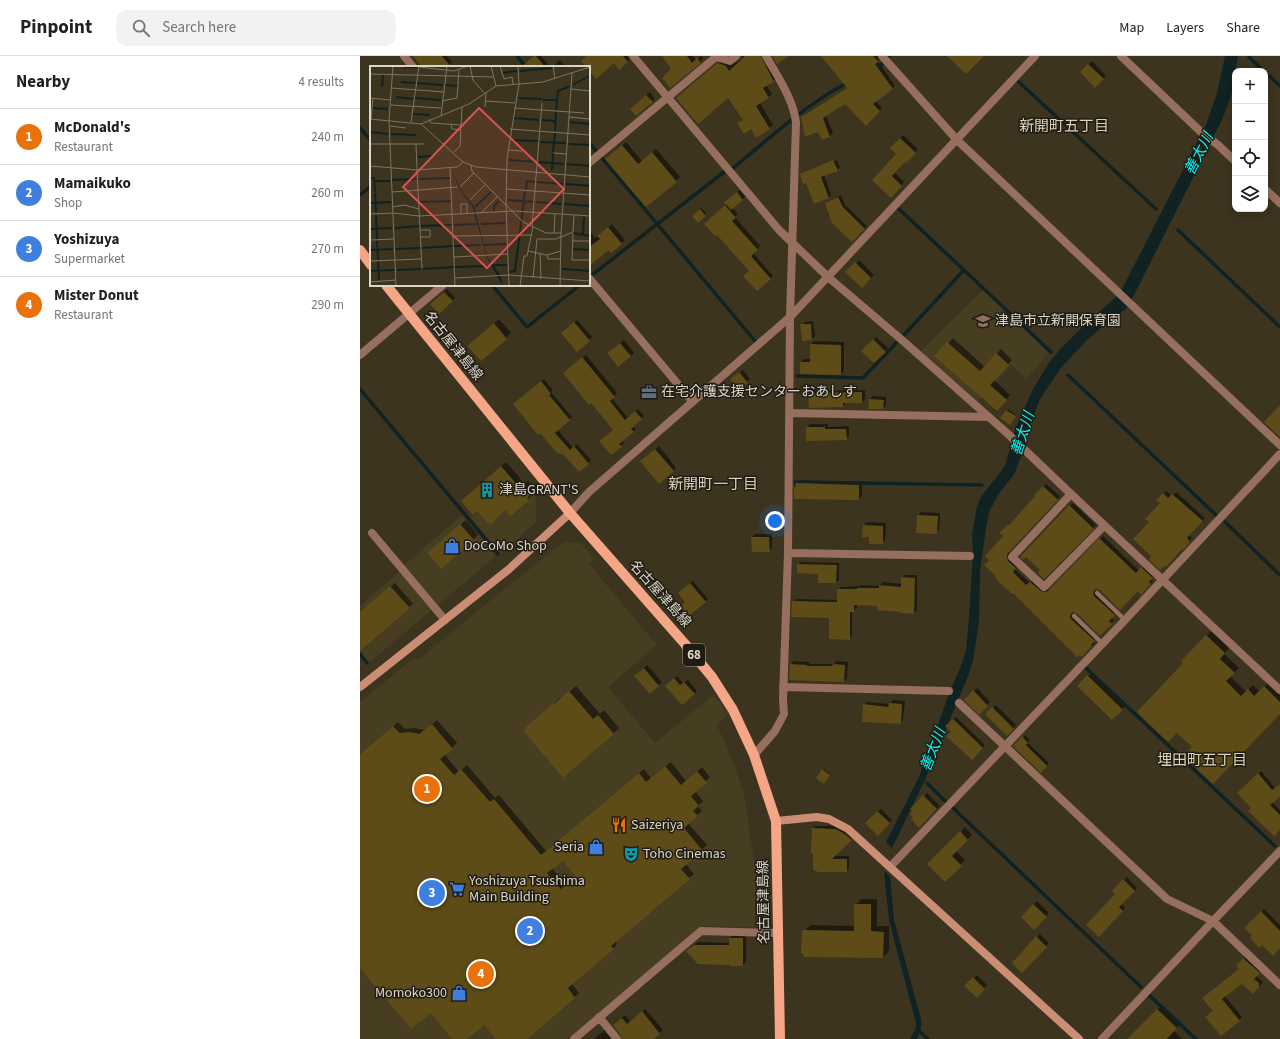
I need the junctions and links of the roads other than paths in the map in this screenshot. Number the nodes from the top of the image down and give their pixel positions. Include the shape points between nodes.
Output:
1 (404, 56) edge
2 (633, 56) edge
3 (736, 56) edge
4 (766, 56) edge
5 (1035, 56) edge
6 (1121, 56) edge
7 (885, 60) edge
8 (412, 66) edge
9 (667, 97) junction
10 (957, 140) junction
11 (1232, 158) edge
12 (590, 161) edge
13 (1268, 192) edge
14 (1280, 203) edge
15 (793, 244) junction
16 (360, 250) edge
17 (370, 264) edge
18 (828, 277) junction
19 (590, 279) edge
20 (387, 286) edge
21 (442, 286) edge
22 (409, 313) junction
23 (790, 317) junction
24 (360, 355) edge
25 (692, 401) junction
26 (790, 413) junction
27 (988, 417) junction
28 (1280, 445) edge
29 (1280, 454) edge
30 (1071, 494) junction
31 (570, 513) junction
32 (1104, 526) junction
33 (372, 533) dead end
34 (788, 553) junction
35 (970, 556) dead end
36 (1162, 580) junction
37 (1097, 593) dead end
38 (1074, 616) dead end
39 (445, 620) junction
40 (1125, 620) junction
41 (1103, 644) junction
42 (360, 687) edge
43 (783, 687) junction
44 (1280, 690) edge
45 (949, 691) dead end
46 (959, 703) dead end
47 (1005, 746) junction
48 (754, 755) junction
49 (776, 821) junction
50 (1280, 851) edge
51 (890, 867) junction
52 (1213, 921) junction
53 (778, 933) junction
54 (1280, 985) edge
55 (599, 1017) junction
56 (574, 1039) edge
57 (617, 1039) edge
58 (780, 1039) edge
59 (1079, 1039) edge
60 (1102, 1039) edge

1 - 8 street
2 - 9 street
3 - 9 street via 730,61 716,57
4 - 15 street via 795,112
5 - 10 street
6 - 11 street via 1200,132
7 - 10 street
9 - 12 street
9 - 15 street
10 - 18 street
10 - 28 street
13 - 14 street
15 - 18 street
15 - 23 street
16 - 17 main road
18 - 23 street
18 - 27 street
19 - 25 street
20 - 22 main road, 68
21 - 22 street
22 - 24 street
22 - 31 main road, 名古屋津島線 / 68
23 - 25 street
23 - 26 street
25 - 31 street via 588,492
26 - 27 street
26 - 34 street
27 - 30 street
29 - 36 street
30 - 32 street
30 - 32 street via 1012,557 1044,587
31 - 39 street via 508,570
31 - 48 main road, 名古屋津島線 / 68 via 712,677 733,710
32 - 36 street
33 - 39 street
34 - 35 street
34 - 43 street
36 - 40 street
36 - 44 street
37 - 40 lane
38 - 41 lane
39 - 42 street
40 - 41 street
41 - 47 street
43 - 45 street
43 - 48 street via 784,714 775,731
46 - 47 street
47 - 51 street
47 - 52 street via 1167,899
48 - 49 main road, 名古屋津島線 / 68
49 - 51 street via 817,817 829,819 848,829
49 - 53 main road, 名古屋津島線 / 68
50 - 52 street
51 - 59 street
52 - 54 street
52 - 60 street
53 - 55 street via 701,931
53 - 58 main road, 名古屋津島線 / 68
55 - 56 street
55 - 57 street

